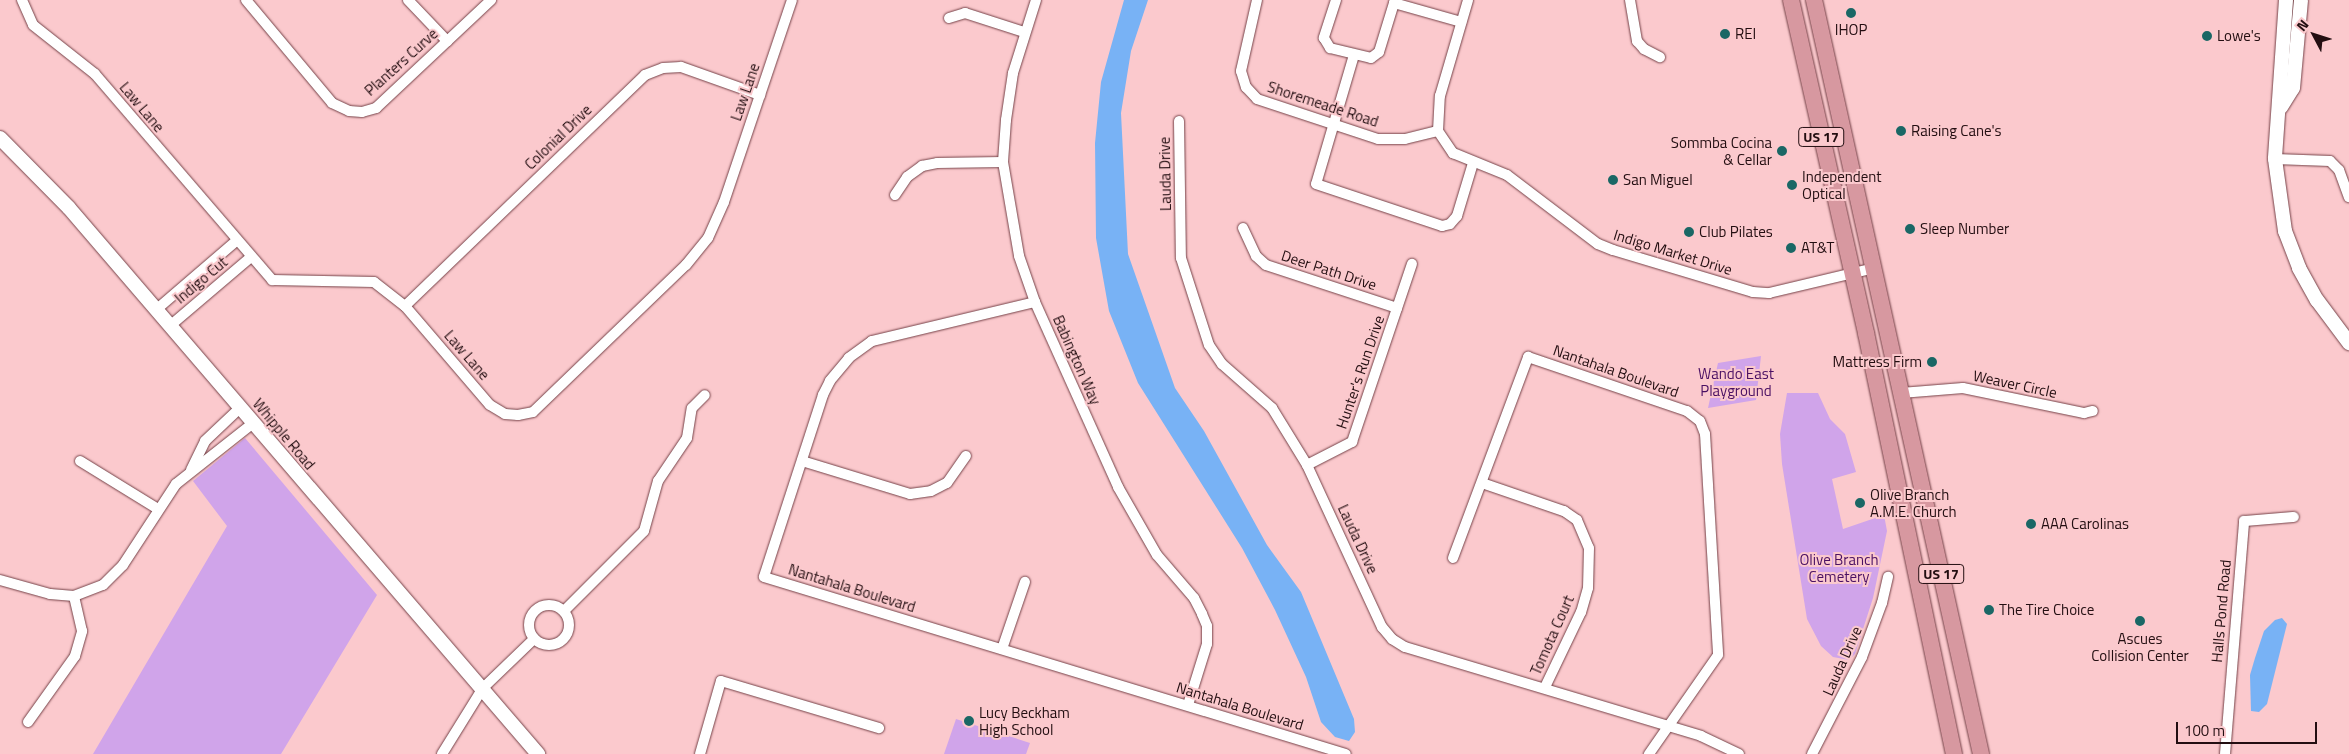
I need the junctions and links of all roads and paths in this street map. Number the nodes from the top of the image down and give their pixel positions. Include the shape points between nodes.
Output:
1 (22, 0) edge
2 (246, 0) edge
3 (408, 0) edge
4 (491, 0) edge
5 (792, 0) edge
6 (1036, 0) edge
7 (1257, 0) edge
8 (1336, 0) edge
9 (1468, 0) edge
10 (1630, 0) edge
11 (1791, 0) edge
12 (1814, 0) edge
13 (2286, 0) edge
14 (2302, 0) edge
15 (1395, 1) edge
16 (948, 18) dead end
17 (1461, 22) junction
18 (1024, 32) junction
19 (446, 41) junction
20 (1354, 55) junction
21 (1660, 57) dead end
22 (760, 94) junction
23 (2281, 107) junction
24 (1179, 121) dead end
25 (1333, 125) junction
26 (1438, 131) junction
27 (0, 138) edge
28 (2275, 159) junction
29 (1003, 162) junction
30 (1473, 163) junction
31 (895, 195) dead end
32 (2349, 197) edge
33 (1243, 228) dead end
34 (236, 241) junction
35 (251, 257) junction
36 (1412, 264) dead end
37 (1875, 268) junction
38 (1853, 273) junction
39 (1035, 302) junction
40 (405, 306) junction
41 (1397, 308) junction
42 (156, 309) junction
43 (171, 325) junction
44 (2349, 343) edge
45 (1901, 393) junction
46 (705, 395) dead end
47 (241, 407) junction
48 (2093, 411) dead end
49 (252, 424) junction
50 (966, 456) dead end
51 (80, 461) dead end
52 (802, 461) junction
53 (1307, 465) junction
54 (191, 471) junction
55 (1482, 483) junction
56 (158, 509) junction
57 (2294, 517) dead end
58 (1453, 558) dead end
59 (1888, 577) dead end
60 (0, 580) edge
61 (1025, 582) dead end
62 (74, 596) junction
63 (564, 611) junction
64 (534, 639) junction
65 (1002, 649) junction
66 (1545, 687) junction
67 (483, 688) junction
68 (1188, 705) junction
69 (28, 722) dead end
70 (879, 728) dead end
71 (1669, 728) junction
72 (442, 754) edge
73 (538, 754) edge
74 (700, 754) edge
75 (1346, 754) edge
76 (1649, 754) edge
77 (1739, 754) edge
78 (1812, 754) edge
79 (1954, 754) edge
80 (1981, 754) edge
81 (2225, 754) edge

1 - 34 street, Law Lane via 32,25 95,74
2 - 19 street, Planters Curve via 332,103 349,111 376,108
3 - 19 street
4 - 19 street, Planters Curve
5 - 22 street, Law Lane
6 - 18 street, Babington Way
7 - 25 street, Shoremeade Road via 1240,71 1246,87 1257,99 1271,106
8 - 20 street via 1324,38 1330,48
9 - 17 street
10 - 21 street via 1637,41 1644,49
11 - 38 highway, US 17
12 - 37 highway, US 17
13 - 23 main road via 2278,90
14 - 23 main road via 2293,88
15 - 17 street
15 - 20 street via 1379,52 1371,58
16 - 18 street via 965,13
17 - 26 street via 1440,96
18 - 29 street, Babington Way via 1013,73
20 - 25 street
22 - 40 street, Colonial Drive via 681,68 663,68 644,75
22 - 40 street, Law Lane via 724,202 708,238 686,265 533,412 505,414 490,405
23 - 28 main road
24 - 53 street, Lauda Drive via 1181,258 1209,345 1222,364 1272,408
25 - 26 street, Shoremeade Road via 1378,139 1405,139
25 - 30 street via 1316,184 1442,226 1450,224 1457,216
26 - 30 street, Indigo Market Drive via 1453,153
27 - 42 main road, Whipple Road via 69,208
28 - 32 street via 2330,161 2339,170
28 - 44 main road via 2285,231 2299,268 2317,300
29 - 31 street via 922,166 907,177
29 - 39 street, Babington Way via 1019,256
30 - 38 street, Indigo Market Drive via 1507,175 1598,244 1740,288 1769,292
33 - 41 street, Deer Path Drive via 1256,256 1266,265
34 - 35 street, Law Lane
34 - 42 street, Indigo Cut
35 - 40 street, Law Lane via 272,280 374,282
35 - 43 street, Indigo Cut
36 - 41 street, Hunter's Run Drive
37 - 38 street, Indigo Market Drive
37 - 45 highway, US 17
38 - 79 highway, US 17
39 - 52 street, Nantahala Boulevard via 872,341 860,349 830,381
39 - 68 street, Babington Way via 1131,511 1157,555 1194,598 1207,626 1207,644
41 - 53 street, Hunter's Run Drive via 1352,442
42 - 43 main road, Whipple Road
43 - 47 main road, Whipple Road
45 - 48 street, Weaver Circle via 1963,388 2084,413
45 - 80 highway, US 17
46 - 63 street via 692,408 687,438 658,481 644,532
47 - 49 main road, Whipple Road
47 - 54 street via 205,442
49 - 54 street
49 - 67 main road, Whipple Road
50 - 52 street via 947,483 931,491 910,494
51 - 56 street
52 - 65 street, Nantahala Boulevard via 764,577
53 - 66 street, Lauda Drive via 1382,627 1392,639 1405,647
54 - 56 street via 176,484
55 - 58 street, Nantahala Boulevard via 1475,494
55 - 66 street, Tomota Court via 1564,511 1577,520 1589,548 1588,588 1581,612
55 - 71 street, Nantahala Boulevard via 1528,357 1687,411 1700,421 1705,434 1718,655
56 - 62 street via 123,565 103,585
57 - 81 street, Halls Pond Road via 2244,522
59 - 78 street, Lauda Drive via 1862,657
60 - 62 street via 50,594
61 - 65 street
62 - 69 street via 82,631 75,656
63 - 64 street via 553,604 536,610 529,627
63 - 64 street via 570,624 566,637 546,645
64 - 67 street
65 - 68 street, Nantahala Boulevard
66 - 71 street, Lauda Drive
67 - 72 street
67 - 73 main road, Whipple Road
68 - 75 street, Nantahala Boulevard
70 - 74 street via 721,681
71 - 76 street, Nantahala Boulevard
71 - 77 street, Lauda Drive via 1701,736

